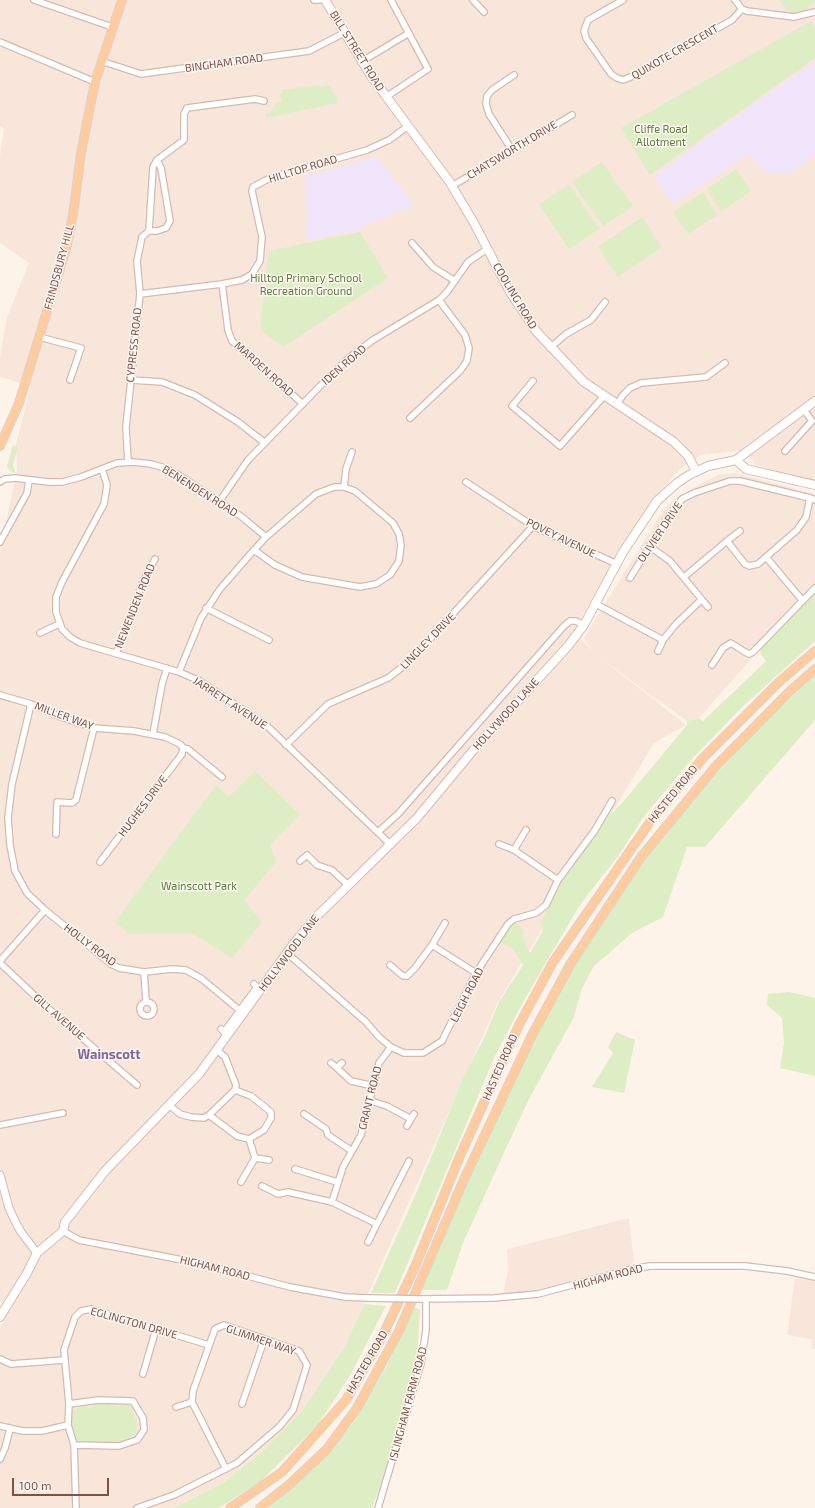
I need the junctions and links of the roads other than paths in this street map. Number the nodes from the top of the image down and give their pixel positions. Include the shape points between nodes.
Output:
1 (34, 0) edge
2 (122, 0) edge
3 (314, 0) edge
4 (320, 0) edge
5 (325, 0) edge
6 (391, 0) edge
7 (473, 0) edge
8 (623, 0) edge
9 (735, 0) edge
10 (742, 8) junction
11 (484, 12) dead end
12 (815, 12) edge
13 (112, 27) junction
14 (344, 33) junction
15 (409, 33) junction
16 (0, 42) edge
17 (101, 61) junction
18 (361, 62) junction
19 (514, 75) dead end
20 (95, 82) junction
21 (388, 99) junction
22 (264, 102) dead end
23 (572, 115) dead end
24 (408, 126) junction
25 (512, 150) junction
26 (157, 160) junction
27 (452, 186) junction
28 (149, 231) junction
29 (412, 242) dead end
30 (487, 249) junction
31 (455, 281) junction
32 (222, 284) junction
33 (140, 294) junction
34 (439, 300) junction
35 (605, 302) dead end
36 (39, 337) junction
37 (550, 348) junction
38 (725, 363) dead end
39 (70, 380) dead end
40 (131, 380) junction
41 (533, 381) dead end
42 (604, 396) junction
43 (815, 401) edge
44 (303, 404) junction
45 (617, 404) junction
46 (804, 410) junction
47 (410, 418) dead end
48 (814, 420) edge
49 (8, 429) junction
50 (0, 434) edge
51 (265, 443) junction
52 (0, 446) edge
53 (785, 451) dead end
54 (352, 452) dead end
55 (736, 460) junction
56 (128, 462) junction
57 (102, 469) junction
58 (696, 471) junction
59 (29, 480) junction
60 (0, 482) edge
61 (466, 482) dead end
62 (815, 485) edge
63 (344, 487) junction
64 (813, 499) edge
65 (219, 502) junction
66 (533, 526) junction
67 (740, 531) dead end
68 (266, 537) junction
69 (727, 541) junction
70 (0, 542) edge
71 (649, 546) junction
72 (254, 550) junction
73 (766, 557) junction
74 (155, 559) dead end
75 (617, 564) junction
76 (684, 577) junction
77 (630, 578) dead end
78 (815, 588) edge
79 (701, 600) junction
80 (802, 600) junction
81 (596, 604) junction
82 (708, 607) dead end
83 (206, 608) junction
84 (59, 624) junction
85 (584, 625) junction
86 (40, 633) dead end
87 (269, 640) dead end
88 (664, 640) junction
89 (658, 651) dead end
90 (815, 651) edge
91 (116, 653) junction
92 (712, 665) dead end
93 (167, 668) junction
94 (815, 669) edge
95 (180, 672) junction
96 (0, 695) edge
97 (31, 704) junction
98 (94, 728) junction
99 (153, 734) junction
100 (286, 745) junction
101 (183, 748) junction
102 (222, 777) dead end
103 (612, 801) dead end
104 (526, 830) dead end
105 (378, 832) junction
106 (56, 834) dead end
107 (499, 844) dead end
108 (391, 845) junction
109 (514, 850) junction
110 (300, 861) dead end
111 (100, 862) dead end
112 (558, 880) junction
113 (348, 885) junction
114 (45, 910) junction
115 (445, 923) dead end
116 (432, 945) junction
117 (287, 953) junction
118 (0, 962) edge
119 (390, 965) dead end
120 (144, 972) junction
121 (476, 973) junction
122 (254, 984) dead end
123 (146, 1001) dead end
124 (242, 1012) junction
125 (221, 1029) dead end
126 (391, 1047) junction
127 (217, 1050) junction
128 (331, 1063) dead end
129 (342, 1063) dead end
130 (336, 1068) junction
131 (137, 1085) dead end
132 (374, 1086) junction
133 (235, 1090) junction
134 (371, 1101) junction
135 (169, 1105) junction
136 (63, 1113) dead end
137 (304, 1114) dead end
138 (210, 1115) junction
139 (0, 1125) edge
140 (407, 1126) dead end
141 (249, 1139) junction
142 (352, 1151) junction
143 (255, 1158) junction
144 (270, 1160) dead end
145 (409, 1161) dead end
146 (295, 1169) dead end
147 (0, 1175) edge
148 (241, 1182) dead end
149 (337, 1182) junction
150 (262, 1186) dead end
151 (332, 1202) junction
152 (377, 1224) junction
153 (63, 1231) junction
154 (368, 1242) dead end
155 (37, 1253) junction
156 (815, 1277) edge
157 (424, 1299) junction
158 (0, 1317) edge
159 (156, 1329) junction
160 (264, 1340) junction
161 (209, 1345) junction
162 (0, 1359) edge
163 (64, 1360) junction
164 (143, 1374) dead end
165 (192, 1402) junction
166 (69, 1404) junction
167 (242, 1404) dead end
168 (176, 1407) dead end
169 (0, 1426) edge
170 (68, 1426) junction
171 (10, 1429) junction
172 (74, 1444) junction
173 (0, 1459) edge
174 (226, 1470) junction
175 (76, 1508) edge
176 (138, 1508) edge
177 (230, 1508) edge
178 (260, 1508) edge
179 (378, 1508) edge

1 - 13 street
2 - 13 main road, FRINDSBURY HILL
3 - 4 street
5 - 14 main road, BILL STREET ROAD
6 - 15 street
7 - 11 street
8 - 10 street, QUIXOTE CRESCENT via 588,20 584,31 586,38 612,74 623,80 732,20
9 - 10 street
10 - 12 street via 794,17
13 - 17 main road, FRINDSBURY HILL
14 - 17 street, BINGHAM ROAD via 309,51 141,74
14 - 18 main road, BILL STREET ROAD
15 - 18 street
15 - 21 street via 428,69
16 - 20 street
17 - 20 main road, FRINDSBURY HILL
18 - 21 main road, BILL STREET ROAD
19 - 25 street via 492,90 487,96 486,104 489,114
20 - 36 main road, FRINDSBURY HILL via 81,153 70,235
21 - 24 main road, COOLING ROAD
22 - 26 street via 255,99 187,108 184,114 184,140
23 - 25 street, CHATSWORTH DRIVE
24 - 27 main road, COOLING ROAD
24 - 32 street, HILLTOP ROAD via 389,140 366,150 257,184 252,191 262,237 260,261 252,274 242,280
25 - 27 street, CHATSWORTH DRIVE
26 - 28 street, CYPRESS ROAD via 152,167
26 - 28 street via 161,168 170,221 166,228 157,232
27 - 30 main road, COOLING ROAD
28 - 33 street, CYPRESS ROAD via 142,237 137,261
29 - 31 street via 433,267
30 - 31 street, IDEN ROAD via 468,262
30 - 37 main road, COOLING ROAD via 521,311
31 - 34 street, IDEN ROAD
32 - 33 street, HILLTOP ROAD
32 - 44 street, MARDEN ROAD via 228,332 232,340
33 - 40 street, CYPRESS ROAD
34 - 44 street, IDEN ROAD via 350,357
34 - 47 street via 465,335 469,348 467,361 460,371
35 - 37 street via 591,320 566,334
36 - 39 street via 81,348
36 - 49 main road, FRINDSBURY HILL
37 - 42 main road, COOLING ROAD via 584,382
38 - 45 street via 706,376 641,383 630,388
40 - 51 street via 162,382 195,395 238,422
40 - 56 street, CYPRESS ROAD via 126,427
41 - 42 street via 512,406 560,446
42 - 45 main road, COOLING ROAD
43 - 46 main road
44 - 51 street, IDEN ROAD
45 - 58 main road, COOLING ROAD via 674,442 688,456
46 - 48 street
46 - 55 main road
48 - 53 street
49 - 50 street
49 - 52 main road, FRINDSBURY HILL
51 - 65 street, IDEN ROAD via 248,460
54 - 63 street via 346,469
55 - 58 main road, HOLLYWOOD LANE via 724,461
55 - 62 main road via 746,469
56 - 57 street, BENENDEN ROAD
56 - 65 street, BENENDEN ROAD via 163,467
57 - 59 street, BENENDEN ROAD via 62,482
57 - 84 street via 107,483 106,498 58,589 55,606
58 - 75 main road, HOLLYWOOD LANE via 677,483 657,501
59 - 60 street, BENENDEN ROAD via 11,478
59 - 70 street via 27,493
61 - 66 street, POVEY AVENUE
63 - 68 street via 328,488 316,494
63 - 72 street via 360,494 393,523 399,534 399,561 394,571 381,582 360,587 302,577 275,565
64 - 71 street, OLIVIER DRIVE via 740,481 719,484 682,499
64 - 73 street via 802,524
65 - 68 street, BENENDEN ROAD
66 - 75 street, POVEY AVENUE
66 - 100 street, LINGLEY DRIVE via 409,662 388,678 328,704
67 - 69 street
68 - 72 street
69 - 73 street via 749,566 758,564
69 - 76 street
71 - 76 street via 670,561
71 - 77 street, OLIVIER DRIVE
72 - 83 street
73 - 80 street
74 - 91 street, NEWENDEN ROAD via 143,582
75 - 81 main road, HOLLYWOOD LANE
76 - 79 street
78 - 80 street
79 - 82 street
79 - 88 street via 676,624
80 - 92 street via 753,652 749,654 731,643 723,648
81 - 85 main road, HOLLYWOOD LANE
81 - 88 street
83 - 87 street
83 - 95 street
84 - 86 street
84 - 91 street, JARRETT AVENUE via 75,641
85 - 105 street, HOLLYWOOD LANE via 570,621 564,626 398,814
85 - 108 main road, HOLLYWOOD LANE
88 - 89 street
90 - 177 main road, HASTED ROAD via 779,682 703,758 652,819 558,956 519,1025 460,1156 415,1267 383,1335 346,1400 282,1472
91 - 93 street, JARRETT AVENUE
93 - 95 street, JARRETT AVENUE
93 - 99 street
94 - 178 main road, HASTED ROAD via 716,766 641,857 571,963 532,1033 465,1178 399,1331 357,1408 327,1449
95 - 100 street, JARRETT AVENUE via 200,681 265,724
96 - 97 street, MILLER WAY
97 - 98 street, MILLER WAY
97 - 114 street, HOLLY ROAD via 12,784 8,818 15,871 28,893
98 - 99 street, MILLER WAY
98 - 106 street via 76,800 72,803 57,802
99 - 101 street, MILLER WAY via 165,736
100 - 105 street, JARRETT AVENUE
101 - 102 street, MILLER WAY via 188,749
101 - 111 street, HUGHES DRIVE via 182,754
103 - 112 street, LEIGH ROAD via 595,830
104 - 109 street
105 - 108 street, JARRETT AVENUE
107 - 109 street
108 - 113 main road, HOLLYWOOD LANE
109 - 112 street
110 - 113 street via 307,855 317,865 332,870
112 - 121 street, LEIGH ROAD via 542,909 514,919 508,924
113 - 117 main road, HOLLYWOOD LANE via 317,916
114 - 118 street, GILL AVENUE
114 - 120 street, HOLLY ROAD via 111,964 119,968
115 - 116 street
116 - 119 street via 407,976 403,976
116 - 121 street
117 - 124 main road, HOLLYWOOD LANE
117 - 126 street, LEIGH ROAD
118 - 131 street, GILL AVENUE via 51,1011
120 - 123 street
120 - 124 street, HOLLY ROAD via 186,970 202,979
121 - 126 street, LEIGH ROAD via 442,1041 423,1053 404,1053
122 - 124 street via 257,987
124 - 125 street via 224,1032
124 - 127 main road, HOLLYWOOD LANE
126 - 132 street, GRANT ROAD via 379,1063
127 - 133 street via 225,1057 236,1085
127 - 135 main road, HOLLYWOOD LANE via 199,1074
128 - 130 street
129 - 130 street
130 - 132 street via 351,1081
132 - 134 street, GRANT ROAD
133 - 138 street
133 - 141 street via 251,1096 270,1112 272,1118 260,1134
134 - 140 street via 413,1117
134 - 142 street, GRANT ROAD via 361,1135
135 - 138 street via 180,1114 191,1117 204,1118
135 - 153 main road, HOLLYWOOD LANE via 92,1187 66,1222
136 - 139 street
137 - 142 street
138 - 141 street via 237,1136
141 - 143 street
142 - 149 street, GRANT ROAD
143 - 144 street
143 - 148 street
145 - 152 street
146 - 149 street
147 - 155 street via 16,1223
149 - 151 street, GRANT ROAD
150 - 151 street via 278,1194 288,1192
151 - 152 street
152 - 154 street
153 - 155 main road, HOLLYWOOD LANE
153 - 157 street, HIGHAM ROAD, bridge via 80,1240 198,1263 290,1287 345,1297
155 - 158 main road
156 - 157 street, HIGHAM ROAD via 745,1266 650,1266 538,1294 480,1299
157 - 179 street, ISLINGHAM FARM ROAD via 426,1330 421,1363
159 - 161 street, EGLINGTON DRIVE
159 - 163 street, EGLINGTON DRIVE via 91,1309 81,1310 75,1317 64,1350
159 - 164 street
160 - 161 street, GLIMMER WAY via 224,1325 215,1329
160 - 167 street
160 - 174 street, GLIMMER WAY via 299,1352 307,1365 293,1410 279,1427
161 - 165 street, GLIMMER WAY
162 - 163 street via 11,1364
163 - 166 street, EGLINGTON DRIVE
165 - 168 street
165 - 174 street
166 - 170 street, EGLINGTON DRIVE
166 - 172 street via 98,1400 133,1401 144,1416 144,1430 137,1440 119,1446
169 - 171 street
170 - 171 street via 42,1431
170 - 172 street
171 - 173 street
172 - 175 street
174 - 176 street, GLIMMER WAY via 174,1495

